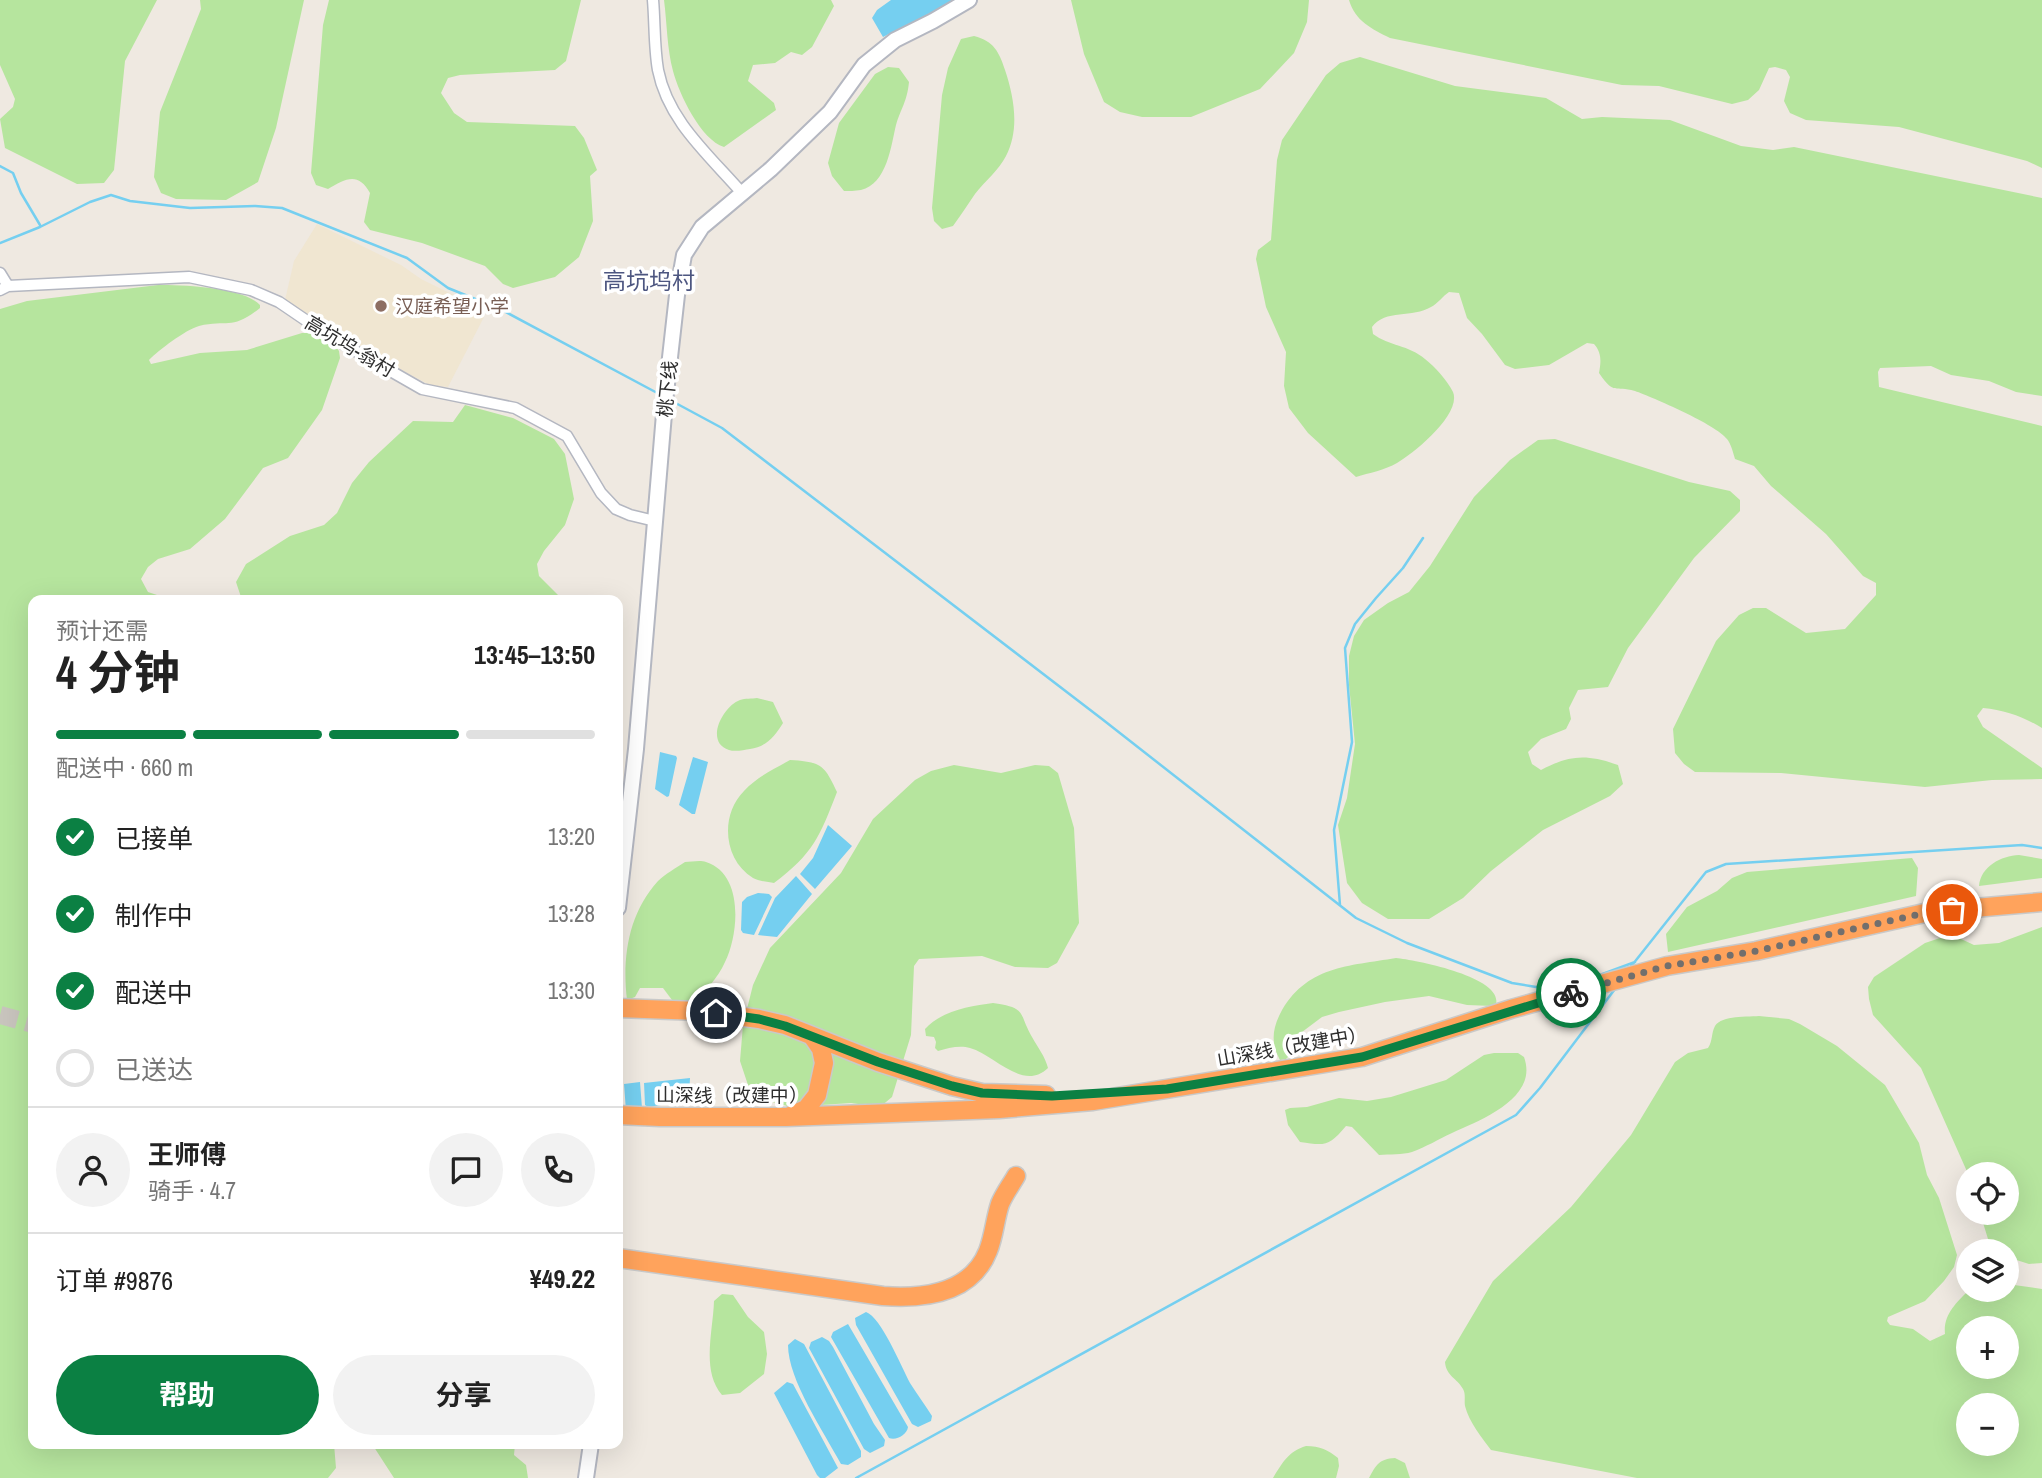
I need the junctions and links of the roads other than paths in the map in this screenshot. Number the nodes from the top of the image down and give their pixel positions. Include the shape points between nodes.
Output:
1 (653, 0) edge
2 (969, 0) edge
3 (742, 193) junction
4 (0, 272) edge
5 (4, 288) edge
6 (656, 521) junction
7 (623, 864) edge
8 (2042, 902) edge
9 (623, 1008) edge
10 (811, 1036) junction
11 (1167, 1089) junction
12 (623, 1115) edge
13 (786, 1117) junction
14 (1016, 1176) dead end
15 (623, 1259) edge
16 (591, 1449) edge
17 (586, 1478) edge

1 - 3 street via 658,71 669,102 692,140
2 - 3 main road, 桃下线 via 882,48 830,112
3 - 6 main road, 桃下线 via 702,227 684,255 665,402
4 - 5 street
5 - 6 street, 高坑坞-翁村 via 189,277 251,290 279,302 422,389 515,408 567,436 601,493 616,509
6 - 7 main road, 桃下线
8 - 11 highway, 山深线（改建中） via 1929,912 1667,966 1362,1057
9 - 10 highway via 759,1019
10 - 11 highway via 923,1078 982,1093 1052,1096
10 - 13 highway via 824,1063 817,1095 806,1109
11 - 13 highway, 山深线（改建中） via 999,1109
12 - 13 highway, 山深线（改建中）
14 - 15 highway via 1000,1203 988,1252 974,1272 937,1294 883,1296
16 - 17 main road

